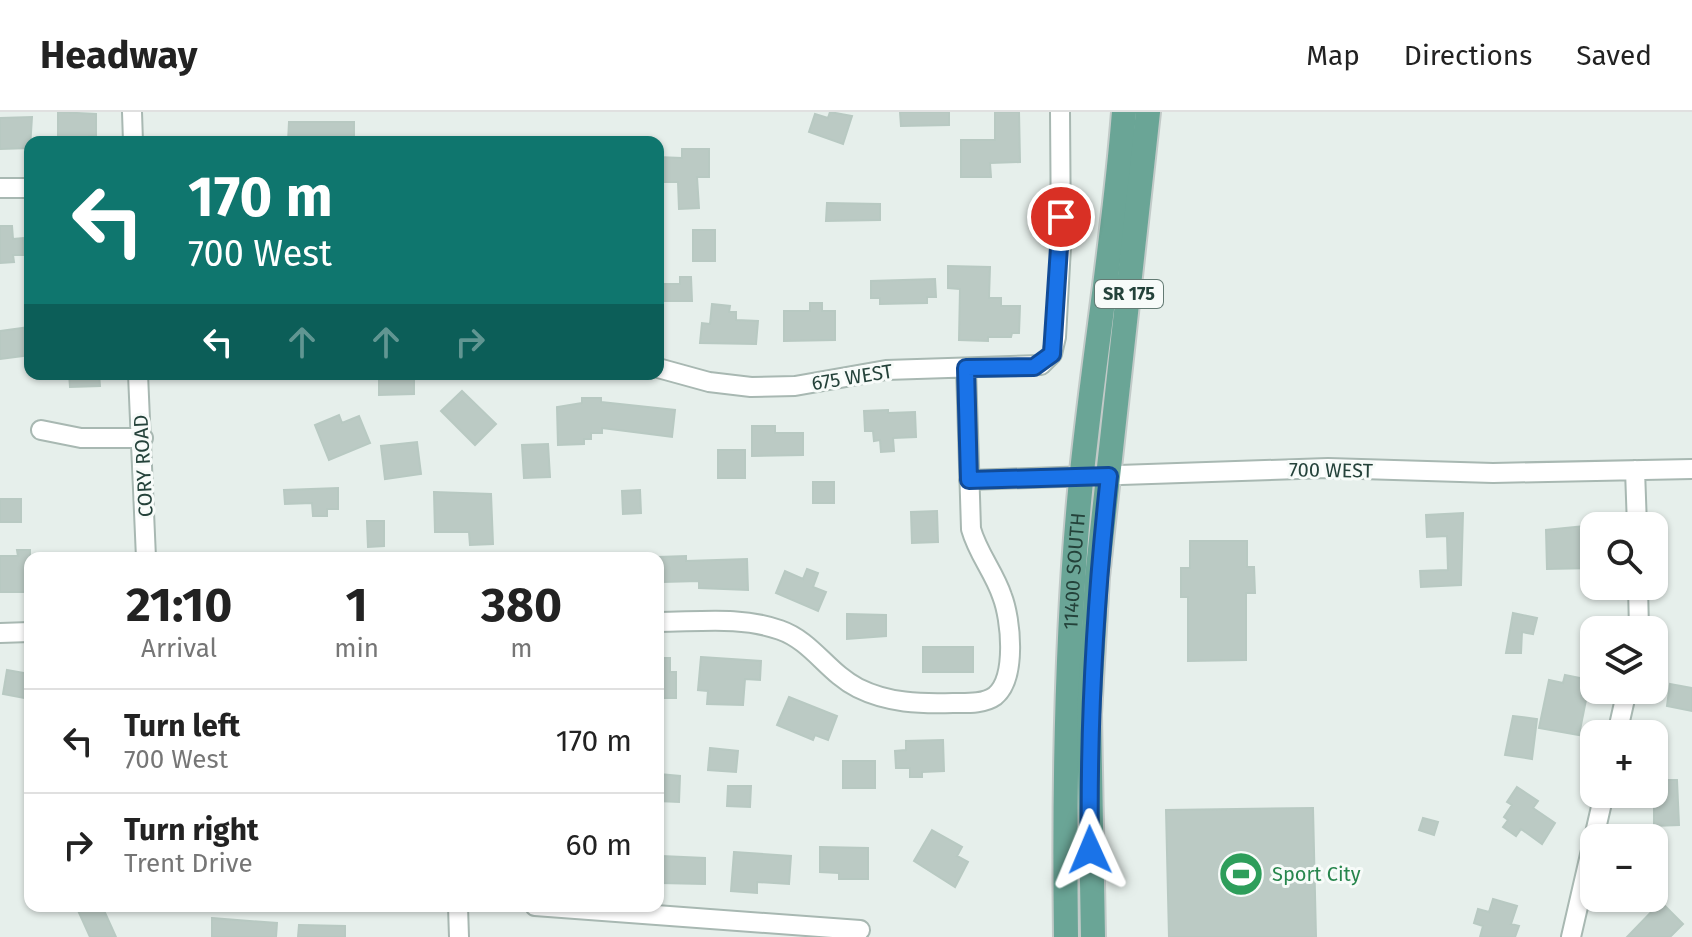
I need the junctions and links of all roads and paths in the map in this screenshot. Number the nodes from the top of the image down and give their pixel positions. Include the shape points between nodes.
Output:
1 (132, 112) edge
2 (1060, 112) edge
3 (1124, 112) edge
4 (1148, 112) edge
5 (133, 136) edge
6 (0, 188) edge
7 (24, 188) edge
8 (966, 368) junction
9 (664, 370) edge
10 (138, 380) edge
11 (41, 430) dead end
12 (143, 438) junction
13 (1692, 469) edge
14 (1635, 470) junction
15 (1109, 476) junction
16 (1082, 477) junction
17 (969, 480) junction
18 (1636, 512) edge
19 (146, 552) edge
20 (664, 622) edge
21 (24, 632) edge
22 (0, 633) edge
23 (1601, 808) edge
24 (458, 912) edge
25 (616, 912) edge
26 (860, 930) dead end
27 (459, 937) edge
28 (1066, 937) edge
29 (1093, 937) edge
30 (1571, 937) edge

1 - 5 street
2 - 8 street, 675 WEST via 1056,337 1047,360 1034,367
3 - 16 main road, 11400 SOUTH / SR 175
4 - 15 main road, 11400 SOUTH / SR 175
6 - 7 street
8 - 9 street, 675 WEST via 886,370 795,386 751,387
8 - 17 street
10 - 12 street, CORY ROAD
11 - 12 street via 81,438
12 - 19 street, CORY ROAD
13 - 14 street, 700 WEST
14 - 15 street, 700 WEST via 1328,468
14 - 18 street
15 - 16 street, 700 WEST
15 - 29 main road, 11400 SOUTH / SR 175 via 1089,714
16 - 17 street, 700 WEST
16 - 28 main road, 11400 SOUTH / SR 175 via 1068,638
17 - 20 street via 971,529 1003,597 1007,626 1006,678 988,700 892,700 855,686 805,643 765,625
21 - 22 street
23 - 30 street
24 - 27 street
25 - 26 street

